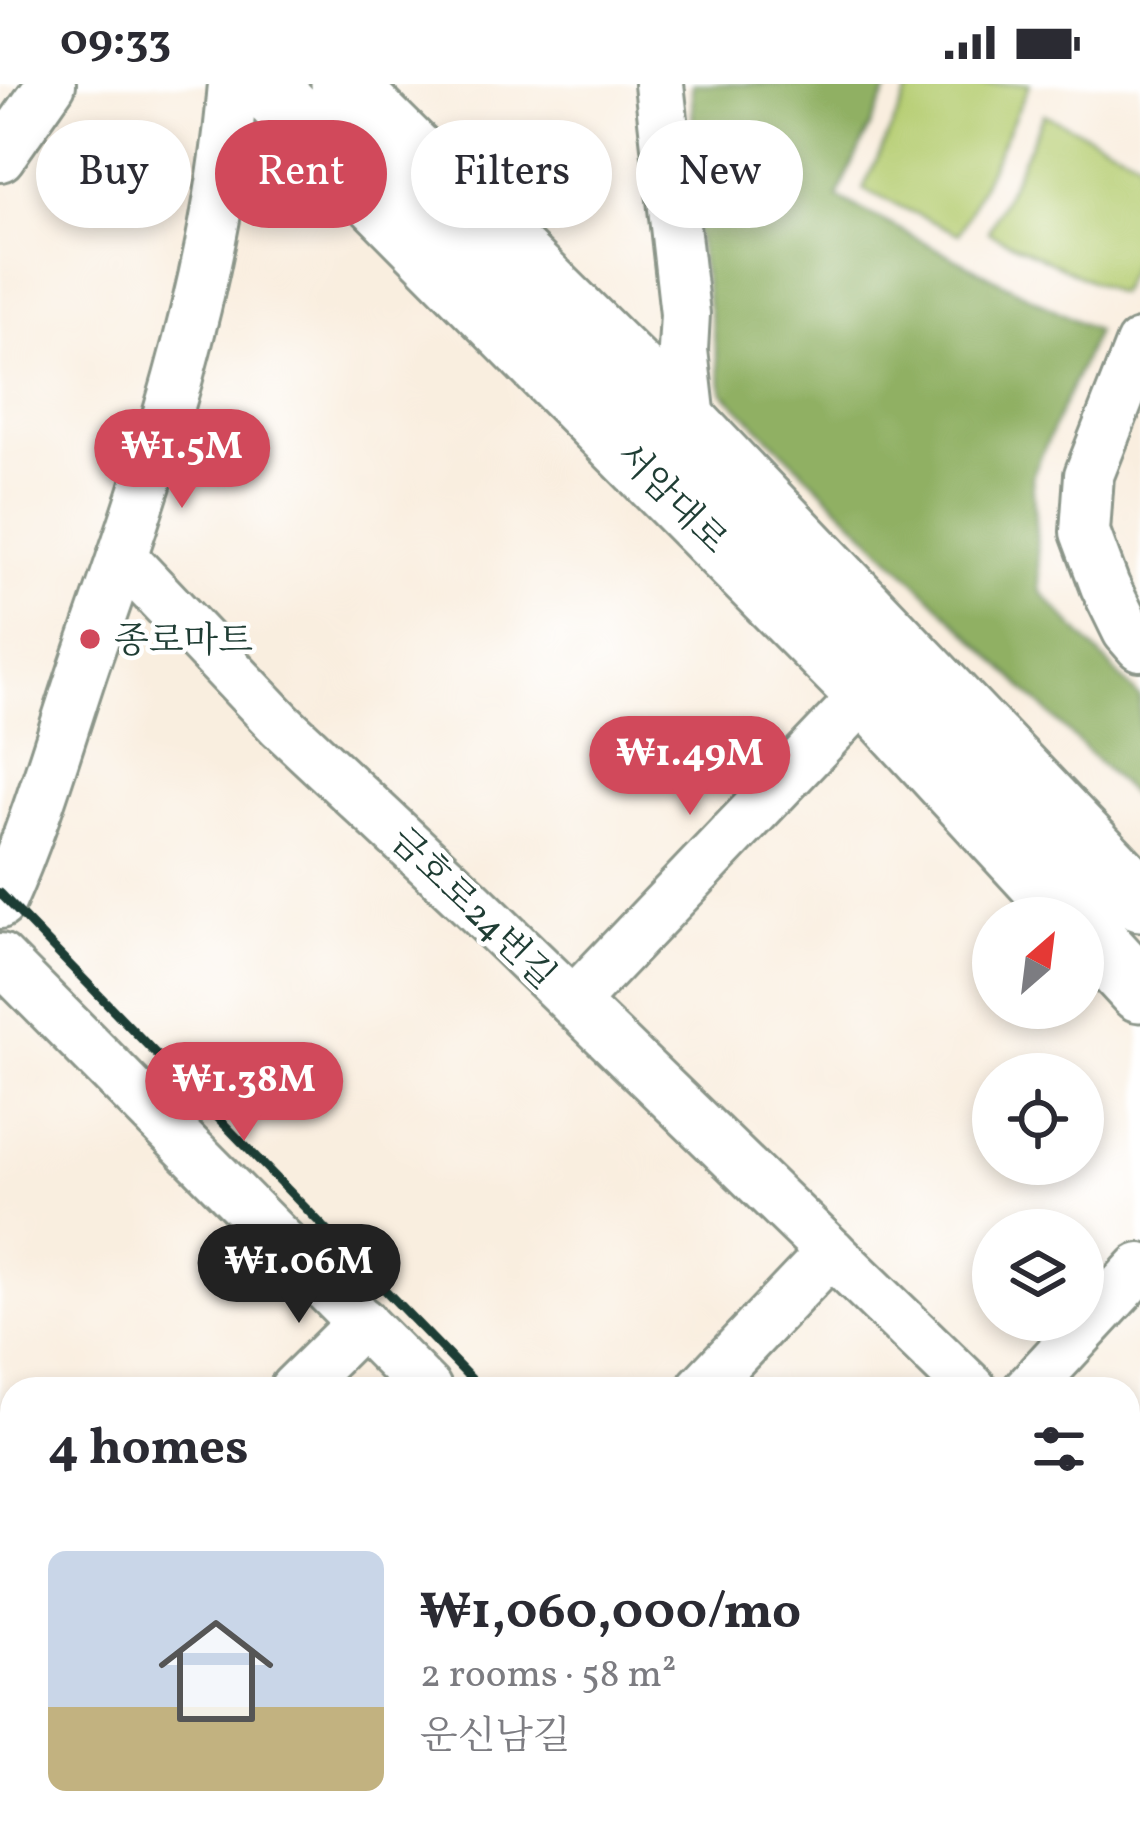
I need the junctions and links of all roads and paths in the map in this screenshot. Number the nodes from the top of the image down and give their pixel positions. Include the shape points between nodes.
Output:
1 (51, 84) edge
2 (233, 84) edge
3 (263, 84) edge
4 (343, 84) edge
5 (659, 84) edge
6 (0, 157) edge
7 (1140, 345) edge
8 (692, 429) junction
9 (122, 557) junction
10 (1140, 646) edge
11 (867, 693) junction
12 (10, 841) edge
13 (1055, 897) edge
14 (1140, 899) edge
15 (0, 904) edge
16 (1104, 951) edge
17 (0, 958) edge
18 (1140, 990) edge
19 (573, 1002) junction
20 (831, 1252) junction
21 (1140, 1268) edge
22 (362, 1322) junction
23 (306, 1377) edge
24 (415, 1377) edge
25 (712, 1377) edge
26 (960, 1377) edge
27 (1039, 1377) edge

1 - 6 street
2 - 9 street via 202,289
3 - 11 main road, 서암대로
4 - 8 main road, 서암대로
5 - 8 street
7 - 10 street via 1089,476 1085,532
8 - 14 main road, 서암대로
9 - 12 street
9 - 19 street, 금호로24번길 via 281,725
11 - 13 main road, 서암대로
11 - 19 street
12 - 15 street
16 - 18 main road
17 - 22 street
19 - 20 street, 금호로24번길
20 - 25 street
20 - 26 street, 금호로24번길
21 - 27 street
22 - 23 street
22 - 24 street

